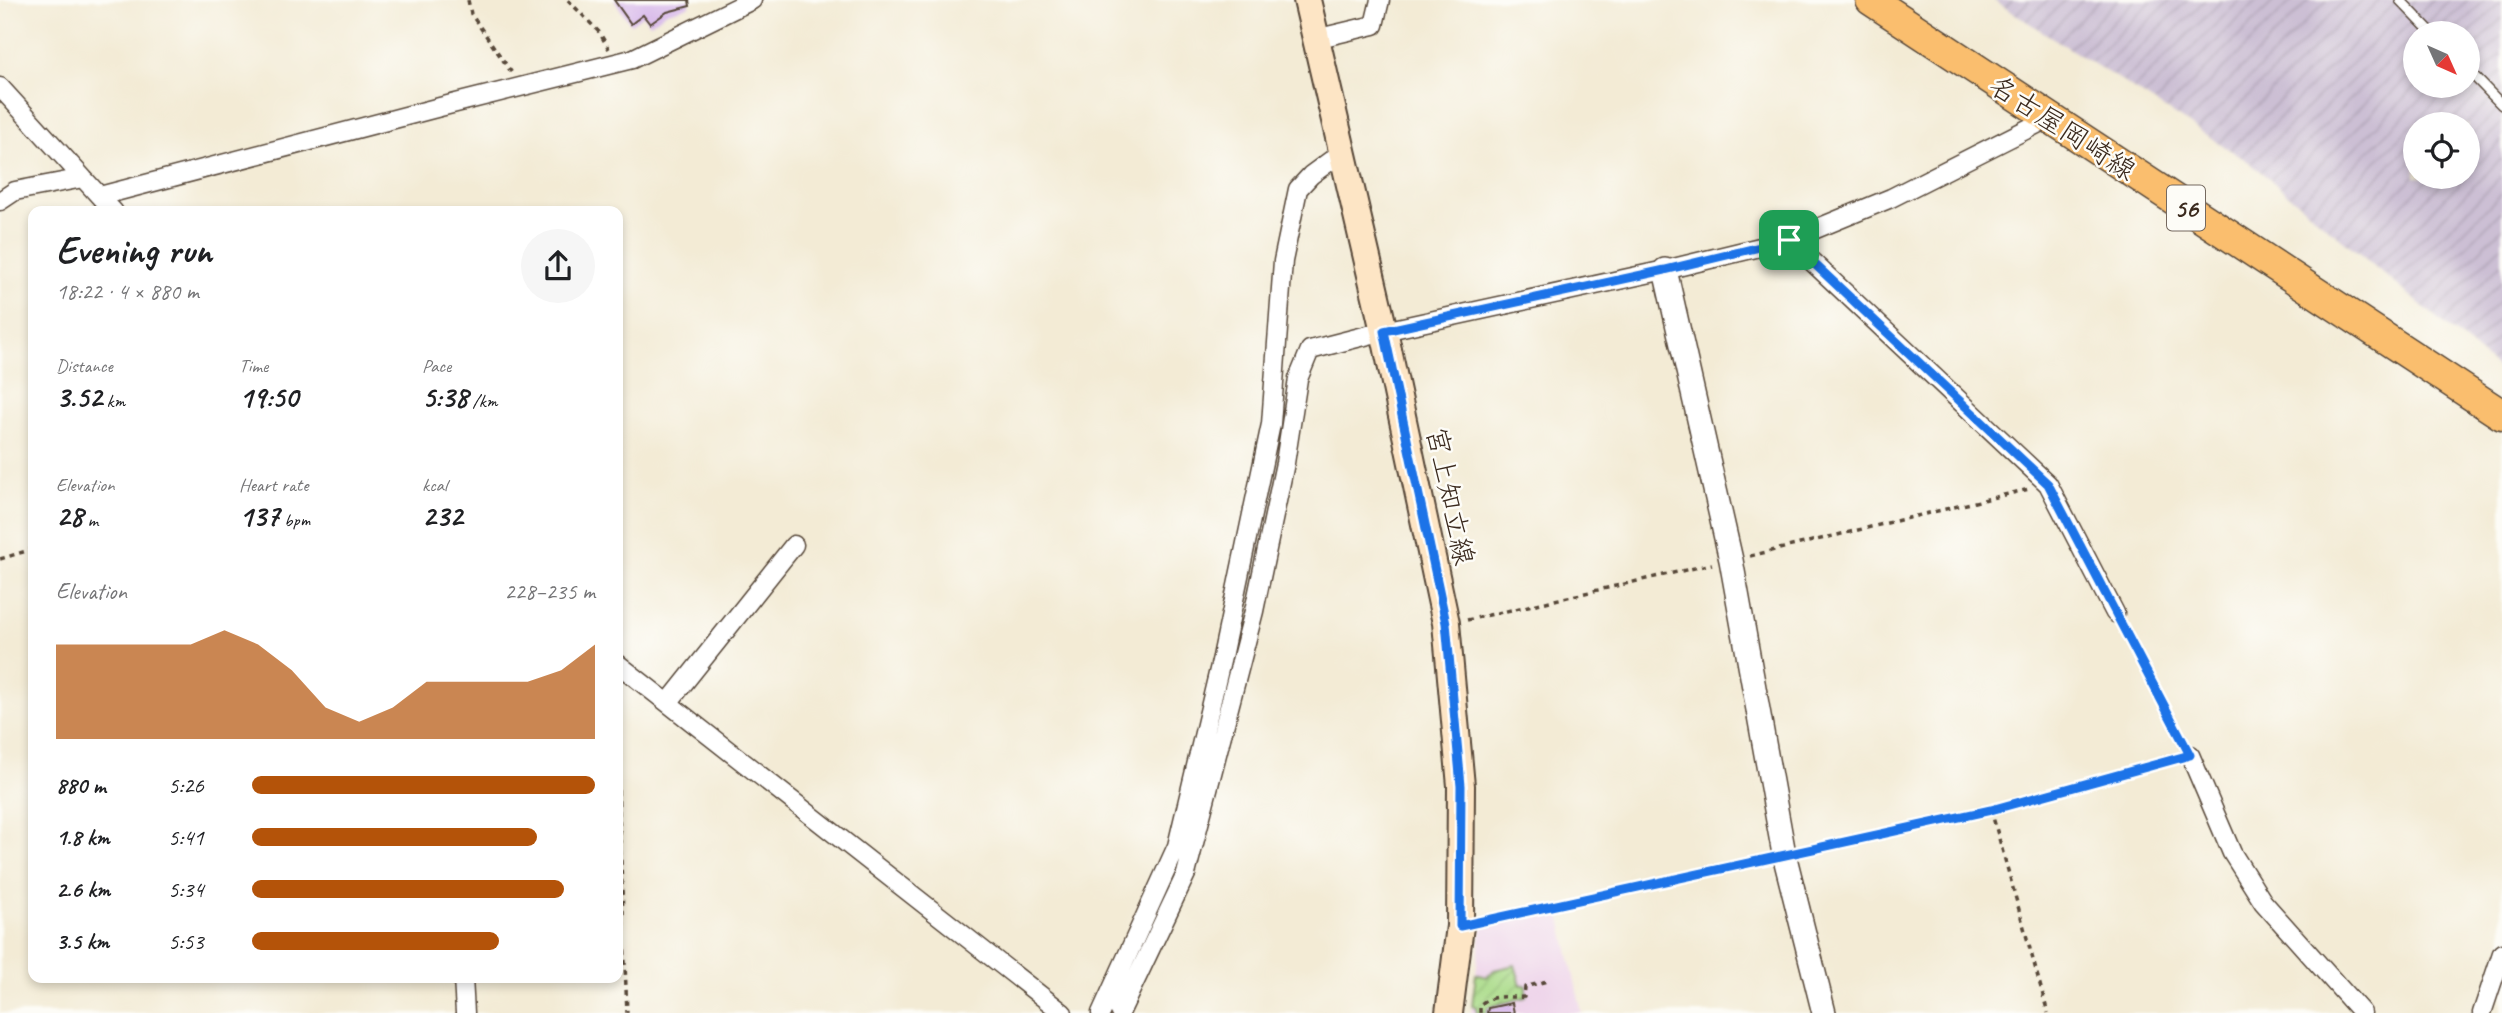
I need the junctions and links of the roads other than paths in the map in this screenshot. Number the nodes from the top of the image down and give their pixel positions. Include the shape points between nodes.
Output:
1 (752, 0) edge
2 (1307, 0) edge
3 (1380, 0) edge
4 (1871, 0) edge
5 (2400, 0) edge
6 (2420, 21) edge
7 (1315, 39) junction
8 (2480, 82) edge
9 (0, 87) edge
10 (2502, 105) edge
11 (2049, 118) junction
12 (1341, 153) junction
13 (83, 178) junction
14 (100, 196) junction
15 (0, 201) edge
16 (109, 206) edge
17 (1789, 240) junction
18 (1665, 270) junction
19 (1384, 331) junction
20 (2502, 415) edge
21 (794, 545) dead end
22 (2115, 612) road end
23 (623, 668) edge
24 (668, 704) junction
25 (2190, 755) road end
26 (2502, 953) edge
27 (463, 983) edge
28 (465, 1013) edge
29 (1063, 1013) edge
30 (1101, 1013) edge
31 (1120, 1013) edge
32 (1449, 1013) edge
33 (1824, 1013) edge
34 (2362, 1013) edge
35 (2482, 1013) edge

1 - 14 street via 632,59
2 - 7 main road, 宮上知立線
3 - 7 street via 1374,25
4 - 11 main road, 名古屋岡崎線 / 56
5 - 6 lane
7 - 12 main road, 宮上知立線
8 - 10 lane
9 - 13 street
11 - 17 street via 1891,198
11 - 20 main road, 名古屋岡崎線 / 56
12 - 19 main road, 宮上知立線
12 - 30 street via 1298,189 1283,261 1271,424 1177,846
13 - 14 street
13 - 15 street via 15,191
14 - 16 street
17 - 18 street
17 - 22 street via 2048,484
18 - 19 street
18 - 33 street via 1731,560 1784,854
19 - 31 street via 1310,350 1298,379 1254,611 1186,874
19 - 32 main road, 宮上知立線 via 1446,623 1461,786 1460,926
21 - 24 street
23 - 24 street
24 - 29 street
25 - 34 street via 2232,853 2263,902
26 - 35 street
27 - 28 street

